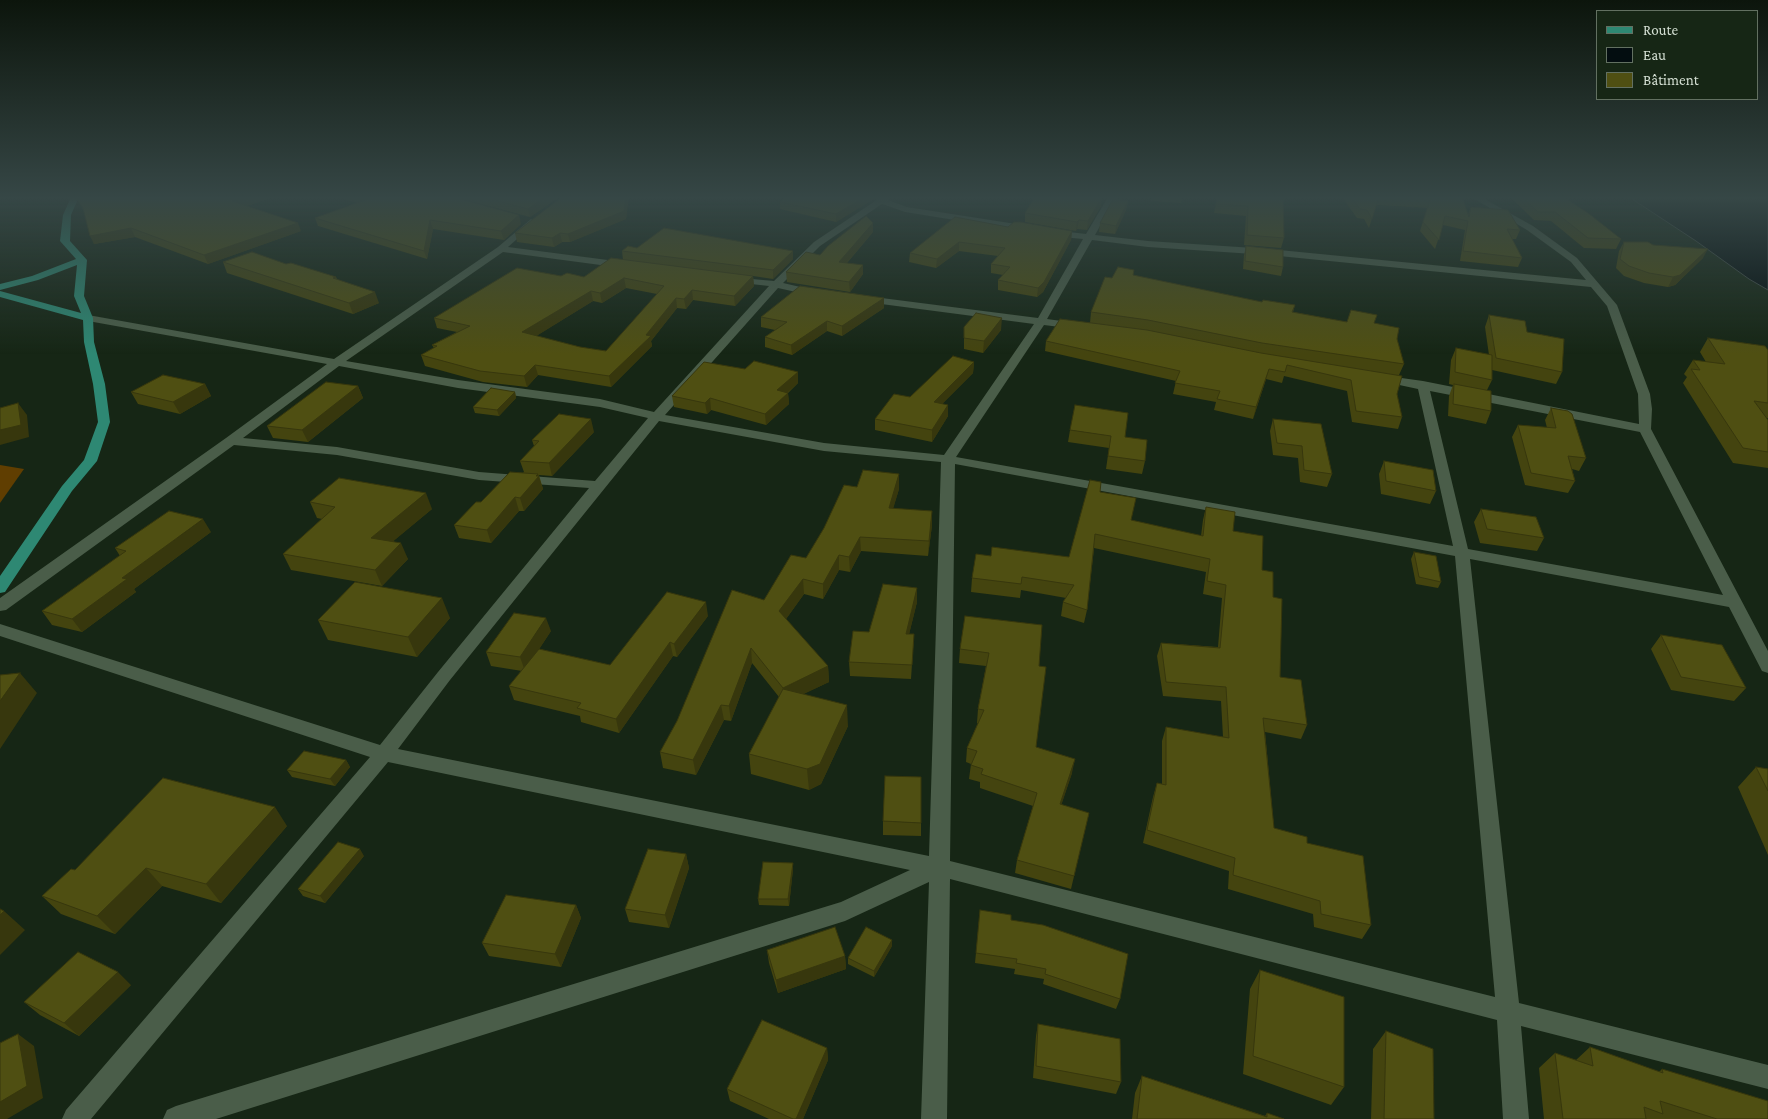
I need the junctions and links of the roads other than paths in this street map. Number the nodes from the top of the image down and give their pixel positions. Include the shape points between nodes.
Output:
1 (72, 249) edge
2 (499, 249) edge
3 (510, 249) edge
4 (812, 249) edge
5 (1081, 249) edge
6 (1233, 249) edge
7 (1559, 249) edge
8 (82, 260) junction
9 (634, 266) edge
10 (719, 277) edge
11 (776, 284) junction
12 (1596, 284) junction
13 (0, 287) edge
14 (0, 294) edge
15 (824, 294) edge
16 (852, 298) edge
17 (88, 318) junction
18 (1041, 321) junction
19 (1088, 328) edge
20 (337, 362) junction
21 (1364, 376) edge
22 (1422, 385) junction
23 (658, 417) junction
24 (1645, 429) junction
25 (231, 441) junction
26 (948, 459) junction
27 (599, 485) junction
28 (1462, 554) junction
29 (0, 588) edge
30 (1736, 604) junction
31 (0, 606) edge
32 (0, 630) edge
33 (1768, 667) edge
34 (384, 754) junction
35 (938, 867) junction
36 (1508, 1013) junction
37 (1768, 1077) edge
38 (75, 1119) edge
39 (176, 1119) edge
40 (934, 1119) edge
41 (1516, 1119) edge

1 - 8 main road
2 - 20 street
3 - 9 street
4 - 11 street
5 - 18 street
6 - 12 street
7 - 12 street
8 - 13 main road
8 - 17 main road via 79,296
10 - 11 street
11 - 15 street
11 - 23 street
12 - 24 street via 1612,305 1644,394
14 - 17 main road
16 - 18 street
17 - 20 street
17 - 29 main road via 89,342 104,422 90,461
18 - 19 street
18 - 26 street
20 - 23 street via 458,384 600,402
20 - 25 street
21 - 22 street
22 - 24 street
22 - 28 street
23 - 26 street via 824,446
23 - 27 street
24 - 30 street
25 - 27 street via 337,451 479,476
25 - 31 street
26 - 28 street
26 - 35 street
27 - 34 street
28 - 30 street
28 - 36 street
30 - 33 street
32 - 34 street
34 - 35 street
34 - 38 street
35 - 36 street
35 - 39 street via 845,911
35 - 40 street
36 - 37 street
36 - 41 street

